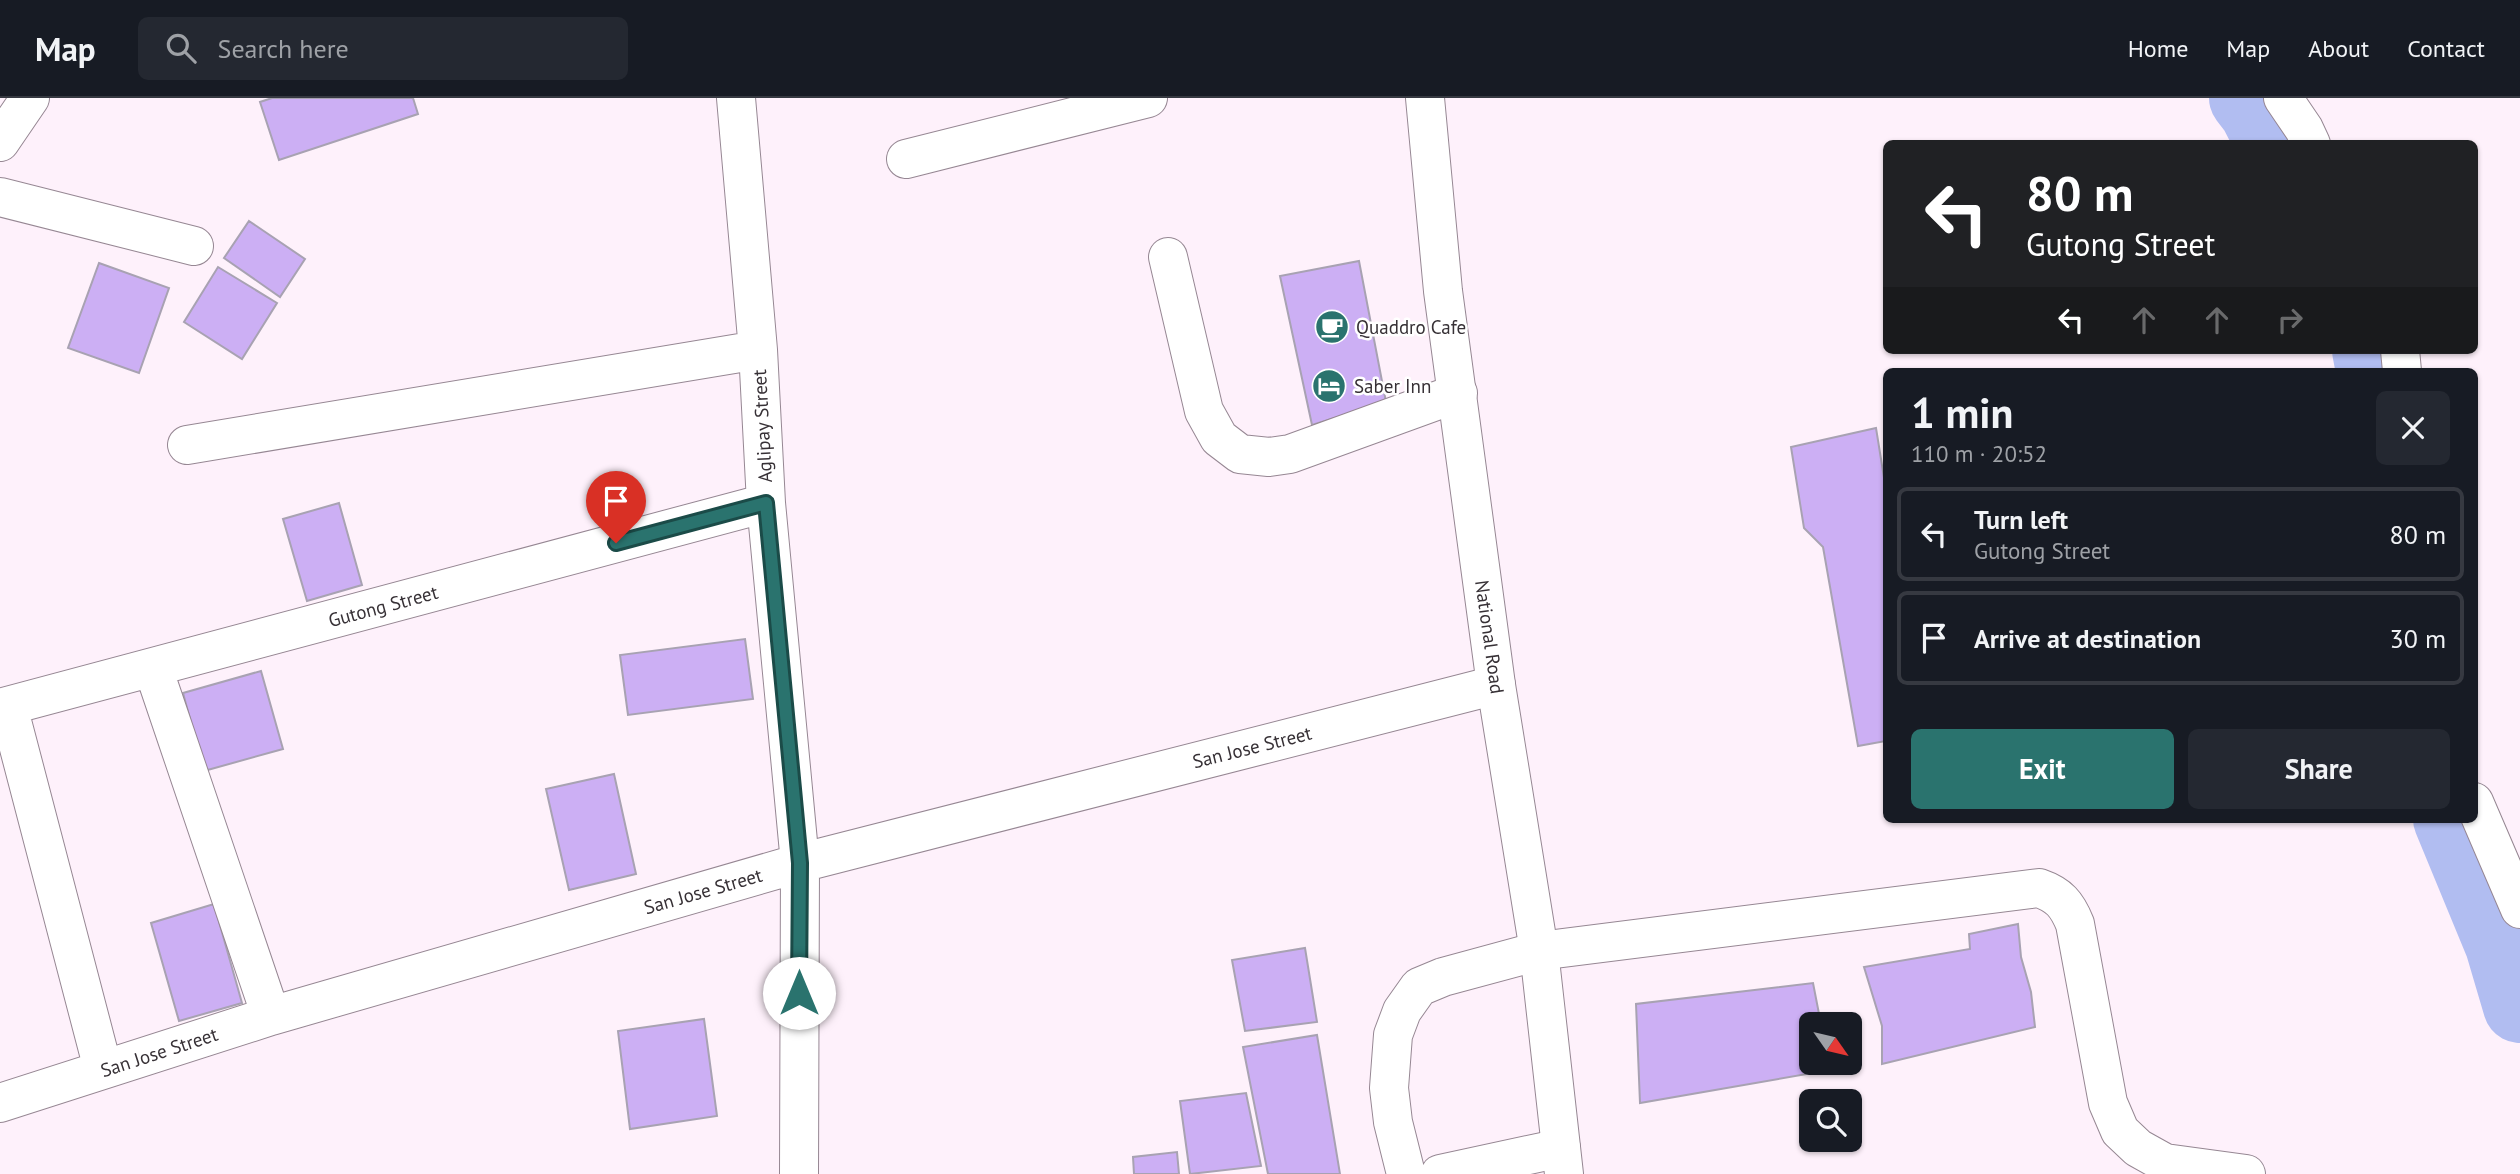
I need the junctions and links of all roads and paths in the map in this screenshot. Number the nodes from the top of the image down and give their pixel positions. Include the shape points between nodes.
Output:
1 (30, 98) edge
2 (736, 98) edge
3 (1149, 98) edge
4 (1425, 98) edge
5 (2283, 98) edge
6 (2309, 140) edge
7 (0, 142) edge
8 (906, 159) dead end
9 (0, 197) edge
10 (194, 246) dead end
11 (1168, 257) dead end
12 (758, 350) junction
13 (1458, 393) junction
14 (187, 445) dead end
15 (766, 503) junction
16 (153, 668) junction
17 (1496, 685) junction
18 (4, 707) edge
19 (2478, 811) edge
20 (800, 863) junction
21 (2520, 909) edge
22 (1539, 951) junction
23 (271, 1016) junction
24 (103, 1069) junction
25 (0, 1103) edge
26 (1562, 1161) edge
27 (799, 1174) edge
28 (1406, 1174) edge
29 (1440, 1174) edge
30 (2246, 1174) edge

1 - 7 street
2 - 12 street, Aglipay Street
3 - 8 street
4 - 13 street, National Road via 1443,291
5 - 6 street
9 - 10 street
11 - 13 street via 1203,411 1219,438 1240,454 1290,454
12 - 14 street
12 - 15 street, Aglipay Street
13 - 17 street, National Road
15 - 16 street, Gutong Street
15 - 20 street, Aglipay Street
16 - 18 street, Gutong Street
16 - 23 street
17 - 20 street, San Jose Street
17 - 22 street, National Road
18 - 24 street
19 - 21 street
20 - 23 street, San Jose Street
20 - 27 street, Aglipay Street
22 - 26 street, National Road
22 - 28 street via 1419,987 1402,1011 1393,1035 1389,1088
22 - 30 street via 2039,888 2067,904 2075,924 2108,1103 2120,1131 2165,1163
23 - 24 street, San Jose Street
24 - 25 street, San Jose Street
26 - 29 street

